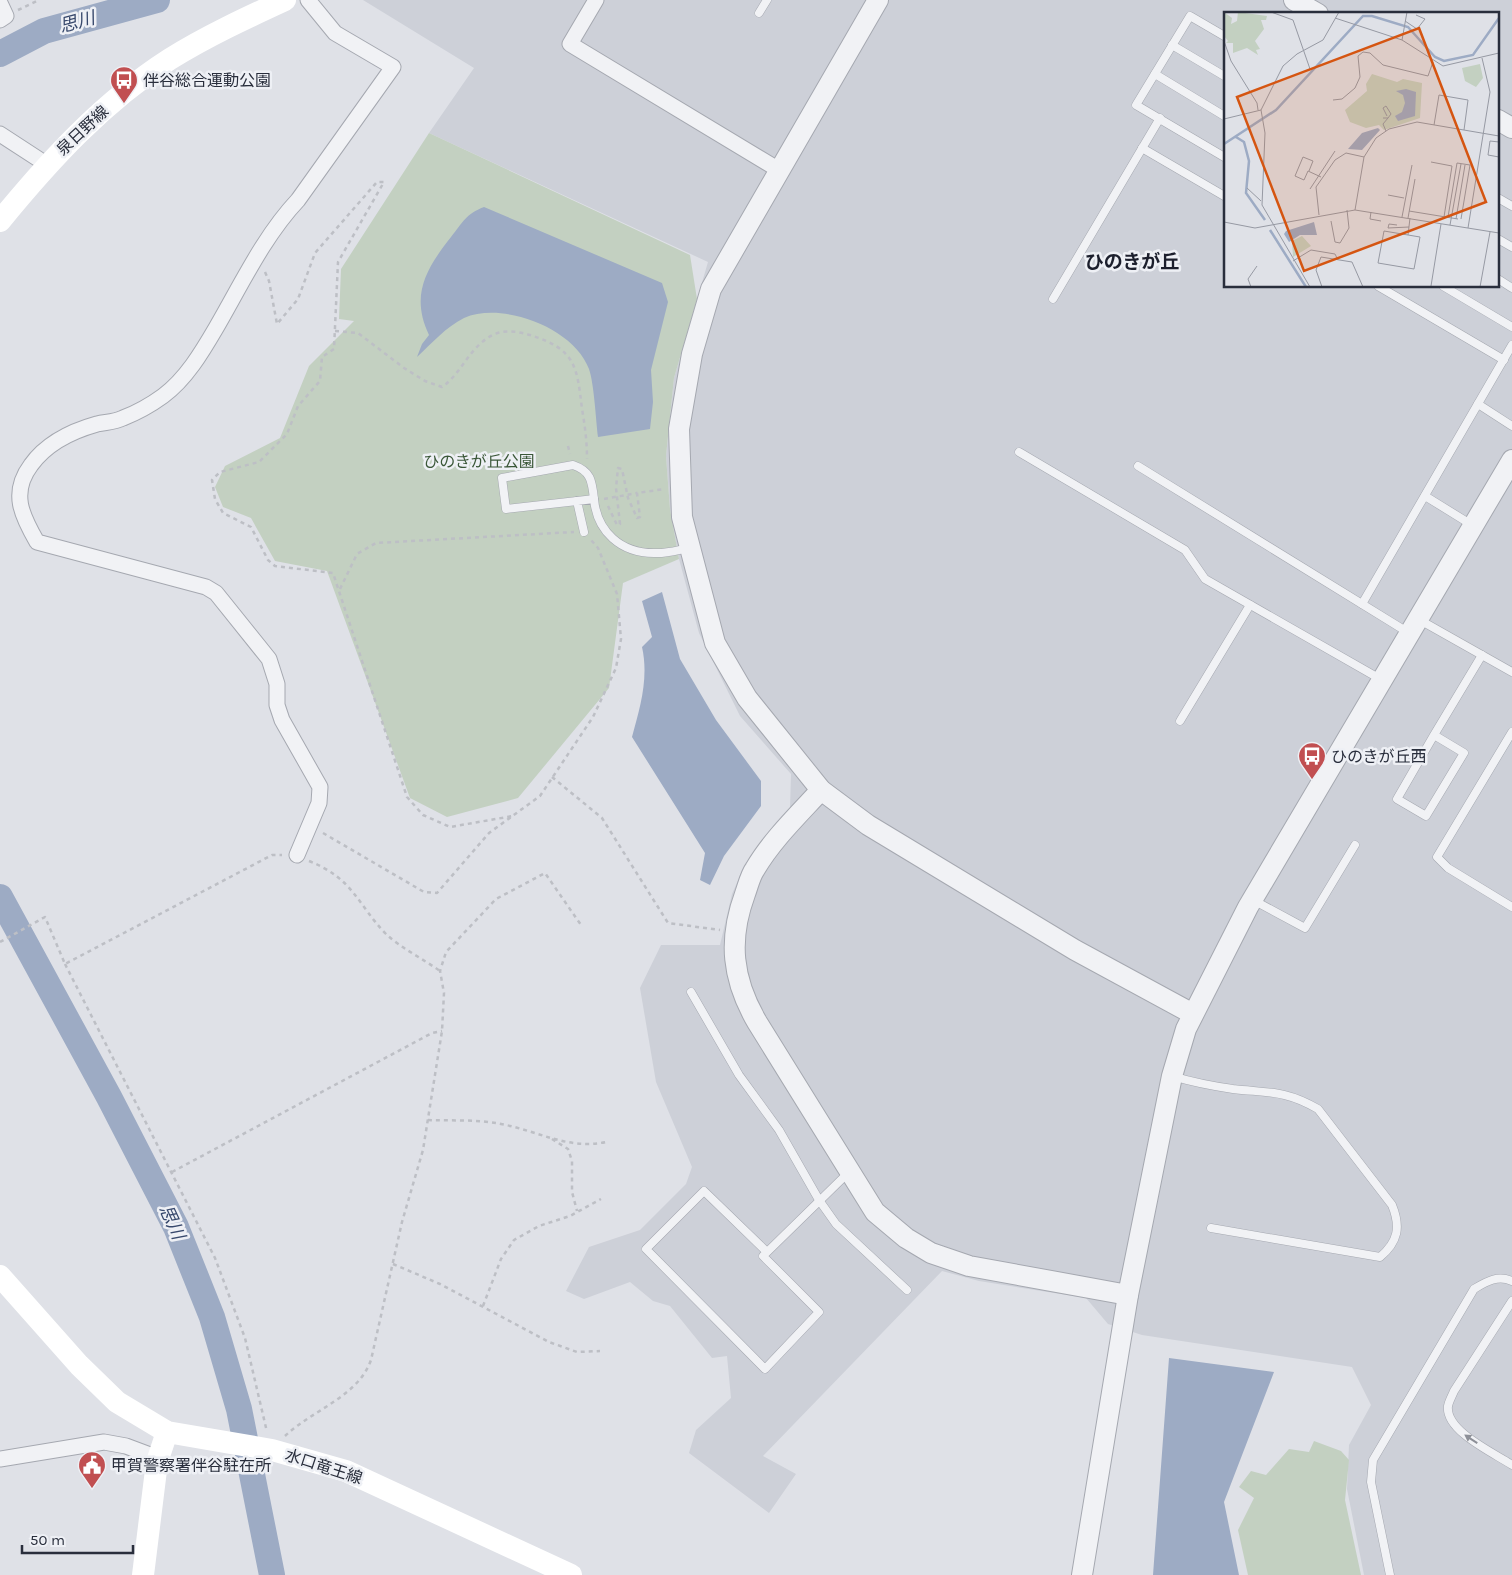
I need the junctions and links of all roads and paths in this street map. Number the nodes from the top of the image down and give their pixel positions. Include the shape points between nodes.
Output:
1 (39, 0) edge
2 (285, 0) edge
3 (308, 0) edge
4 (596, 0) edge
5 (767, 0) edge
6 (878, 0) edge
7 (1294, 0) edge
8 (1315, 12) edge
9 (2, 13) edge
10 (759, 13) dead end
11 (1224, 36) edge
12 (1172, 45) junction
13 (1155, 74) junction
14 (1224, 76) edge
15 (1224, 116) edge
16 (1160, 118) junction
17 (1500, 121) edge
18 (1512, 128) edge
19 (0, 134) edge
20 (1142, 148) junction
21 (1224, 157) edge
22 (46, 164) junction
23 (779, 170) junction
24 (1224, 196) edge
25 (1500, 199) edge
26 (1512, 206) edge
27 (0, 221) edge
28 (1500, 240) edge
29 (1512, 248) edge
30 (258, 258) junction
31 (1500, 280) edge
32 (1381, 288) edge
33 (1446, 288) edge
34 (1512, 288) edge
35 (1053, 299) dead end
36 (1512, 327) edge
37 (335, 331) junction
38 (1512, 346) edge
39 (1504, 360) junction
40 (1478, 404) junction
41 (1512, 426) edge
42 (568, 446) dead end
43 (1019, 452) dead end
44 (570, 456) dead end
45 (587, 459) dead end
46 (1512, 460) edge
47 (1138, 466) dead end
48 (672, 488) dead end
49 (637, 493) junction
50 (628, 494) junction
51 (1424, 496) junction
52 (618, 497) junction
53 (594, 499) junction
54 (606, 499) dead end
55 (577, 501) junction
56 (606, 504) dead end
57 (1473, 526) junction
58 (584, 532) junction
59 (690, 548) junction
60 (339, 590) junction
61 (1250, 604) junction
62 (1362, 604) junction
63 (1414, 626) junction
64 (1482, 655) junction
65 (1512, 672) edge
66 (1382, 680) junction
67 (1180, 721) dead end
68 (1512, 732) edge
69 (1434, 736) junction
70 (552, 777) junction
71 (820, 790) junction
72 (513, 816) junction
73 (307, 831) junction
74 (1355, 845) dead end
75 (296, 855) junction
76 (1252, 900) junction
77 (1512, 907) edge
78 (581, 925) dead end
79 (734, 932) junction
80 (0, 942) edge
81 (65, 964) junction
82 (440, 971) junction
83 (691, 992) dead end
84 (1192, 1014) junction
85 (442, 1031) junction
86 (1172, 1076) junction
87 (428, 1120) junction
88 (549, 1137) junction
89 (606, 1142) dead end
90 (172, 1172) junction
91 (850, 1172) junction
92 (601, 1199) dead end
93 (819, 1200) junction
94 (578, 1212) junction
95 (1211, 1228) dead end
96 (767, 1252) junction
97 (393, 1264) junction
98 (0, 1276) edge
99 (1512, 1281) edge
100 (907, 1290) dead end
101 (1128, 1295) junction
102 (1512, 1301) edge
103 (483, 1306) junction
104 (600, 1351) dead end
105 (168, 1432) junction
106 (268, 1450) junction
107 (158, 1458) junction
108 (0, 1459) edge
109 (1512, 1465) edge
110 (142, 1575) edge
111 (571, 1575) edge
112 (1082, 1575) edge
113 (1390, 1575) edge

1 - 9 path
2 - 22 main road, 泉日野線 via 169,60 114,100
3 - 30 street via 335,33 393,67 281,219
4 - 23 street via 570,44
5 - 10 lane
6 - 23 street
7 - 8 street
11 - 12 lane via 1190,16
12 - 13 lane
12 - 14 lane
13 - 15 lane
13 - 16 lane via 1136,105
16 - 20 lane
16 - 21 lane
17 - 18 street
19 - 22 street
20 - 24 lane
20 - 35 lane
22 - 27 main road, 泉日野線
23 - 59 street via 711,288 692,354 679,429 682,517
25 - 26 lane
28 - 29 lane
30 - 37 path via 270,281 277,324 298,299 315,253 377,182 384,182 338,262
30 - 73 street via 183,378 163,397 123,419 95,424 51,443 29,467 19,496 20,508 37,542 192,581 216,594 268,659 277,684 277,705 282,720 320,787 318,803
31 - 34 lane
32 - 39 lane
33 - 36 lane
37 - 45 path via 358,333 404,368 442,387 450,382 476,346 491,336 505,331 543,338 568,356 577,370
37 - 60 path via 334,349 322,357 320,381 298,406 287,434 259,462 220,472 212,480 215,499 223,513 251,527 268,560 275,566 333,573
38 - 39 lane
39 - 40 lane
40 - 41 lane
40 - 51 lane
42 - 44 path
43 - 61 lane via 1185,550 1205,579
46 - 57 street
47 - 62 lane
48 - 49 path
49 - 50 path
49 - 50 path via 640,517 637,518
50 - 52 path
50 - 52 path via 622,468 618,468
51 - 57 lane
51 - 62 lane
52 - 54 path
52 - 56 path via 620,524 617,525
53 - 55 lane
53 - 55 lane via 592,480 584,469 573,465 502,478 506,509
53 - 59 lane via 608,537 628,548 654,553
55 - 58 lane
57 - 63 street
58 - 60 path via 376,543 357,554
58 - 70 path via 598,548 614,587 621,639 616,668 593,717
59 - 71 street via 716,643 747,698
60 - 72 path via 407,797 423,815 450,827
61 - 66 lane
61 - 67 lane
62 - 63 lane
63 - 64 lane
63 - 66 street
64 - 65 lane
64 - 69 lane
66 - 76 street
68 - 77 lane via 1437,857 1448,868
69 - 69 lane via 1464,753 1426,816 1397,799
70 - 72 path via 540,796
70 - 79 path via 602,818 668,923
71 - 79 street via 754,870
71 - 84 street via 884,835 1076,950
72 - 73 path via 489,833 437,893 424,892 325,833
73 - 75 street
74 - 76 lane via 1305,928
75 - 81 path via 272,855
75 - 82 path via 340,879 352,889 387,934
76 - 84 street
78 - 82 path via 545,873 496,899 446,952
79 - 91 street via 735,958 746,1003
80 - 81 path via 45,917
81 - 90 path
82 - 85 path via 444,993
83 - 93 lane via 740,1075 779,1130
84 - 86 street
85 - 87 path
85 - 90 path via 432,1033
86 - 95 lane via 1204,1085 1280,1093 1318,1109 1392,1205 1398,1220 1392,1247 1380,1257
86 - 101 street
87 - 88 path via 500,1124
87 - 97 path
88 - 89 path via 588,1146
88 - 94 path via 568,1149 572,1161 572,1192
90 - 106 path via 215,1258 245,1338
91 - 93 lane
91 - 101 street via 875,1212 906,1238 931,1253 969,1266
92 - 94 path
93 - 96 lane
93 - 100 lane via 836,1224
94 - 103 path via 539,1226 514,1240 501,1258
96 - 96 lane via 763,1256 819,1312 765,1369 646,1249 704,1191
97 - 103 path
97 - 106 path via 368,1369 353,1386
98 - 105 main road, 水口竜王線 via 79,1365 117,1402
99 - 113 lane via 1503,1277 1474,1289 1373,1460 1371,1482
101 - 112 street
109 -> 102 lane via 1460,1432 1450,1420 1448,1407 1454,1391
103 - 104 path via 549,1342 577,1352
105 - 106 main road, 水口竜王線
105 - 107 main road
106 - 111 main road, 水口竜王線 via 322,1463 372,1481
107 - 108 street via 104,1442
107 - 110 main road

